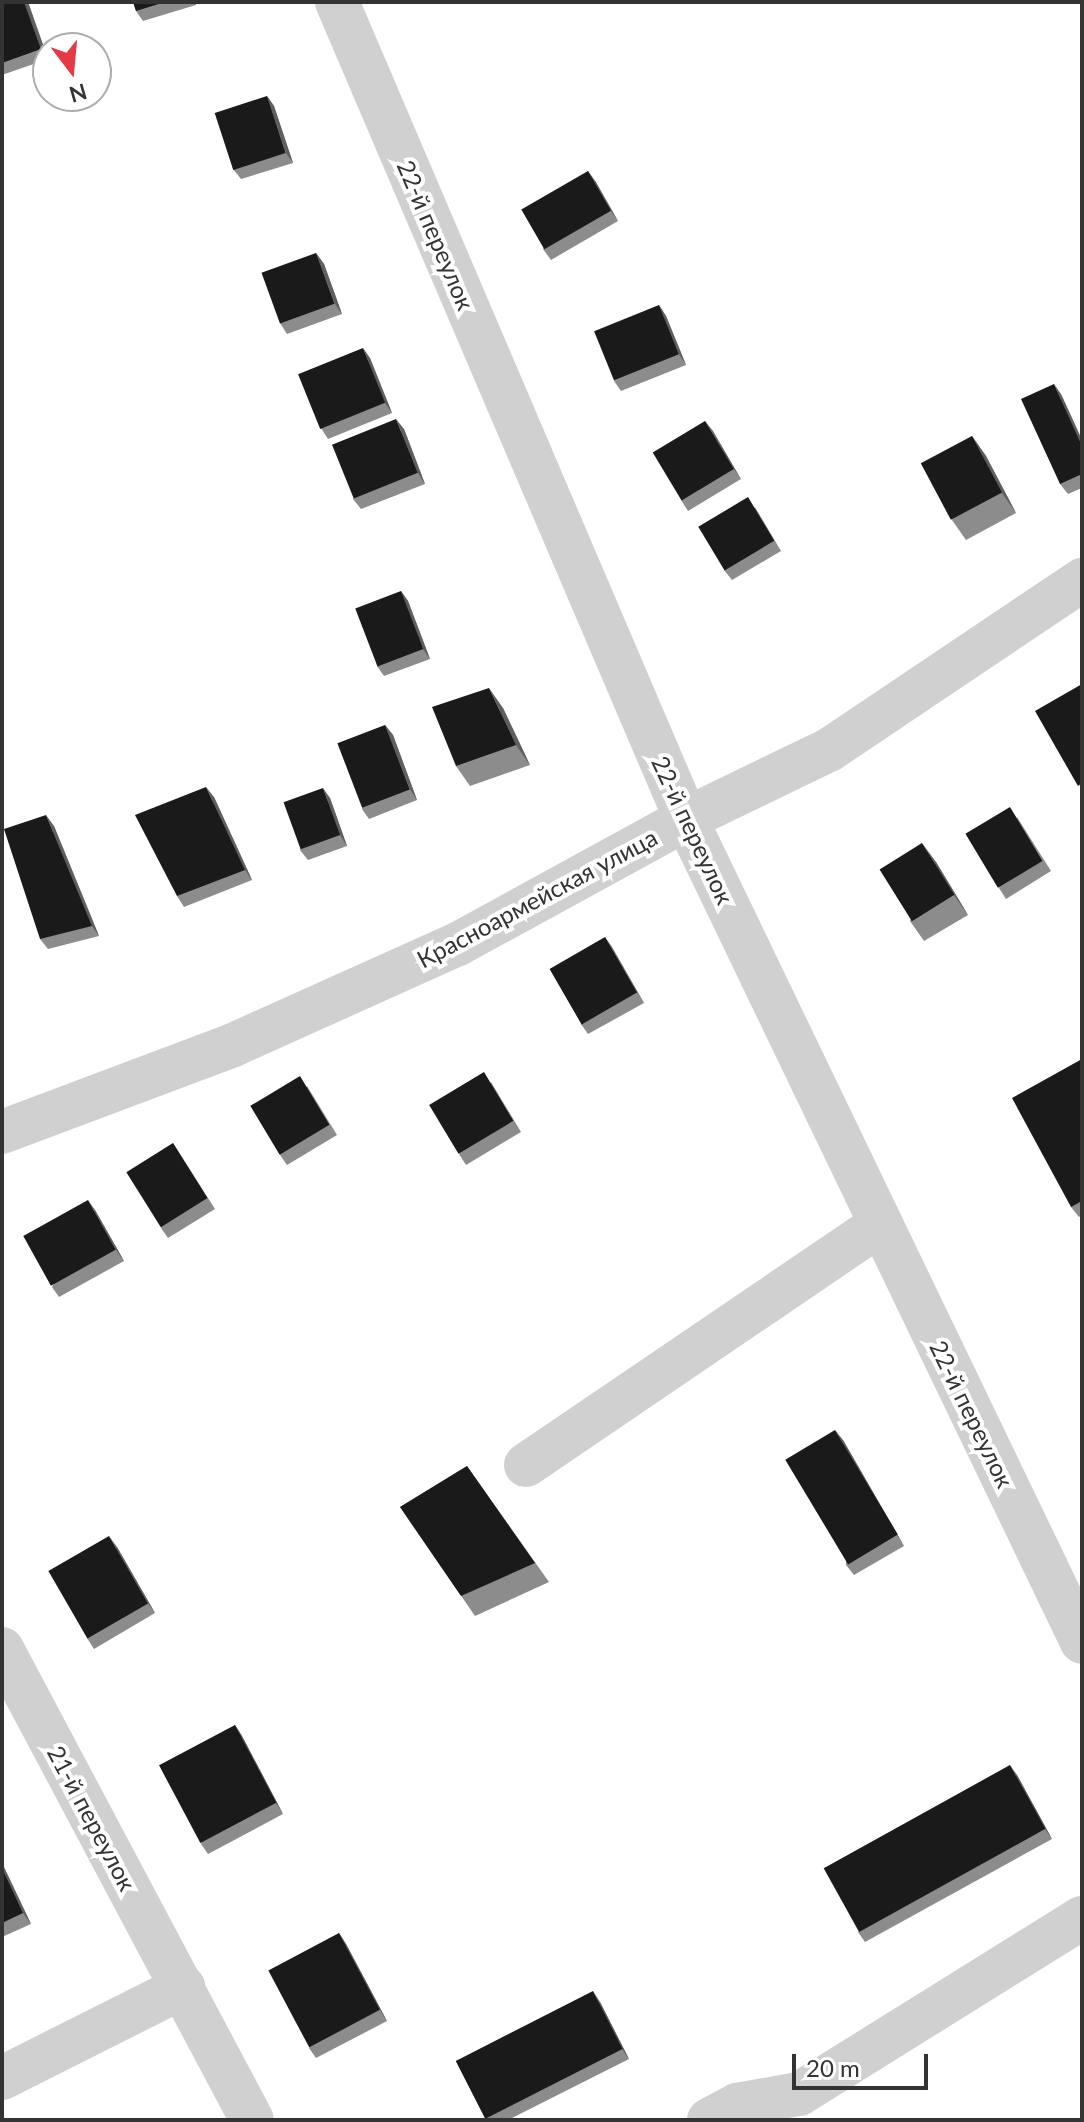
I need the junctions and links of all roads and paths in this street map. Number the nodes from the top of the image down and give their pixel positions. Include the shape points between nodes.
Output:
1 (337, 2) edge
2 (1082, 580) edge
3 (686, 819) junction
4 (2, 1132) edge
5 (881, 1224) junction
6 (526, 1465) dead end
7 (1082, 1642) edge
8 (2, 1649) edge
9 (1082, 1918) edge
10 (183, 1987) junction
11 (2, 2078) edge
12 (252, 2120) edge
13 (709, 2120) edge

1 - 3 street, 22-й переулок
2 - 3 street, Красноармейская улица via 829,750
3 - 4 street, Красноармейская улица via 458,944 233,1045
3 - 5 street, 22-й переулок
5 - 6 street
5 - 7 street, 22-й переулок
8 - 10 street, 21-й переулок
9 - 13 street via 799,2094 737,2105
10 - 11 street
10 - 12 street, 21-й переулок

